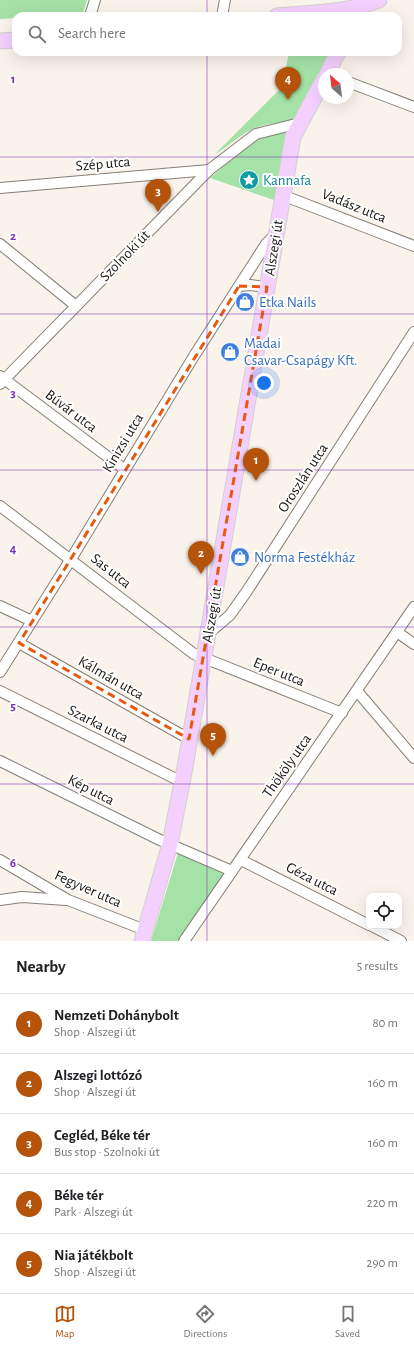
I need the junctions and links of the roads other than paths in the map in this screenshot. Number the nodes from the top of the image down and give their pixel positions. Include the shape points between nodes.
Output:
1 (95, 0) edge
2 (225, 0) edge
3 (377, 1) edge
4 (91, 12) edge
5 (223, 12) edge
6 (345, 12) edge
7 (12, 40) edge
8 (0, 41) edge
9 (336, 56) edge
10 (330, 68) edge
11 (354, 84) edge
12 (318, 90) edge
13 (414, 107) edge
14 (300, 123) junction
15 (209, 170) junction
16 (0, 188) edge
17 (282, 195) junction
18 (276, 234) junction
19 (0, 244) edge
20 (414, 246) edge
21 (239, 286) junction
22 (267, 287) junction
23 (76, 306) junction
24 (414, 332) edge
25 (1, 380) edge
26 (124, 469) junction
27 (0, 506) edge
28 (71, 559) junction
29 (0, 606) edge
30 (414, 607) edge
31 (32, 621) junction
32 (397, 632) junction
33 (209, 633) junction
34 (19, 643) junction
35 (414, 644) edge
36 (204, 658) junction
37 (0, 672) edge
38 (0, 691) edge
39 (357, 691) junction
40 (342, 713) junction
41 (189, 739) junction
42 (414, 758) edge
43 (0, 761) edge
44 (182, 782) junction
45 (170, 844) junction
46 (0, 860) edge
47 (241, 860) junction
48 (232, 871) junction
49 (0, 900) edge
50 (68, 900) junction
51 (366, 923) edge
52 (378, 929) edge
53 (143, 935) edge
54 (184, 941) edge
55 (401, 941) edge

1 - 4 street
2 - 5 street
3 - 6 main road
7 - 8 main road
9 - 10 main road
11 - 13 street
12 - 14 main road, Alszegi út
14 - 15 street, Szolnoki út via 256,134
14 - 17 main road, Alszegi út via 293,137
15 - 16 street, Szép utca
15 - 23 street, Szolnoki út
17 - 18 main road, Alszegi út
17 - 20 street, Vadász utca
18 - 21 street, Kinizsi utca via 266,244
18 - 22 main road, Alszegi út
19 - 23 street
21 - 22 street
21 - 26 street, Kinizsi utca
22 - 33 main road, Alszegi út
23 - 25 street, Szolnoki út
24 - 33 street, Oroszlán utca via 247,591 230,615
25 - 26 street, Búvár utca
26 - 28 street, Kinizsi utca
27 - 28 street, Sas utca
28 - 31 street, Kinizsi utca
28 - 36 street, Sas utca via 194,654
29 - 31 street
30 - 32 street, Thököly utca
31 - 34 street, Kinizsi utca
32 - 35 street
32 - 39 street, Thököly utca
33 - 36 main road, Alszegi út
34 - 37 street, Kinizsi utca
34 - 41 street, Kálmán utca
36 - 40 street, Eper utca
36 - 41 main road, Alszegi út
38 - 44 street, Szarka utca
39 - 40 street, Thököly utca
39 - 42 street
40 - 47 street, Thököly utca
41 - 44 main road, Alszegi út
43 - 45 street, Kép utca
44 - 45 main road, Alszegi út
45 - 48 street
45 - 53 main road, Alszegi út
46 - 50 street, Fegyver utca
47 - 48 street, Thököly utca
47 - 51 street, Géza utca
48 - 54 street, Thököly utca
49 - 50 street via 22,897
50 - 53 street, Fegyver utca
52 - 55 street

